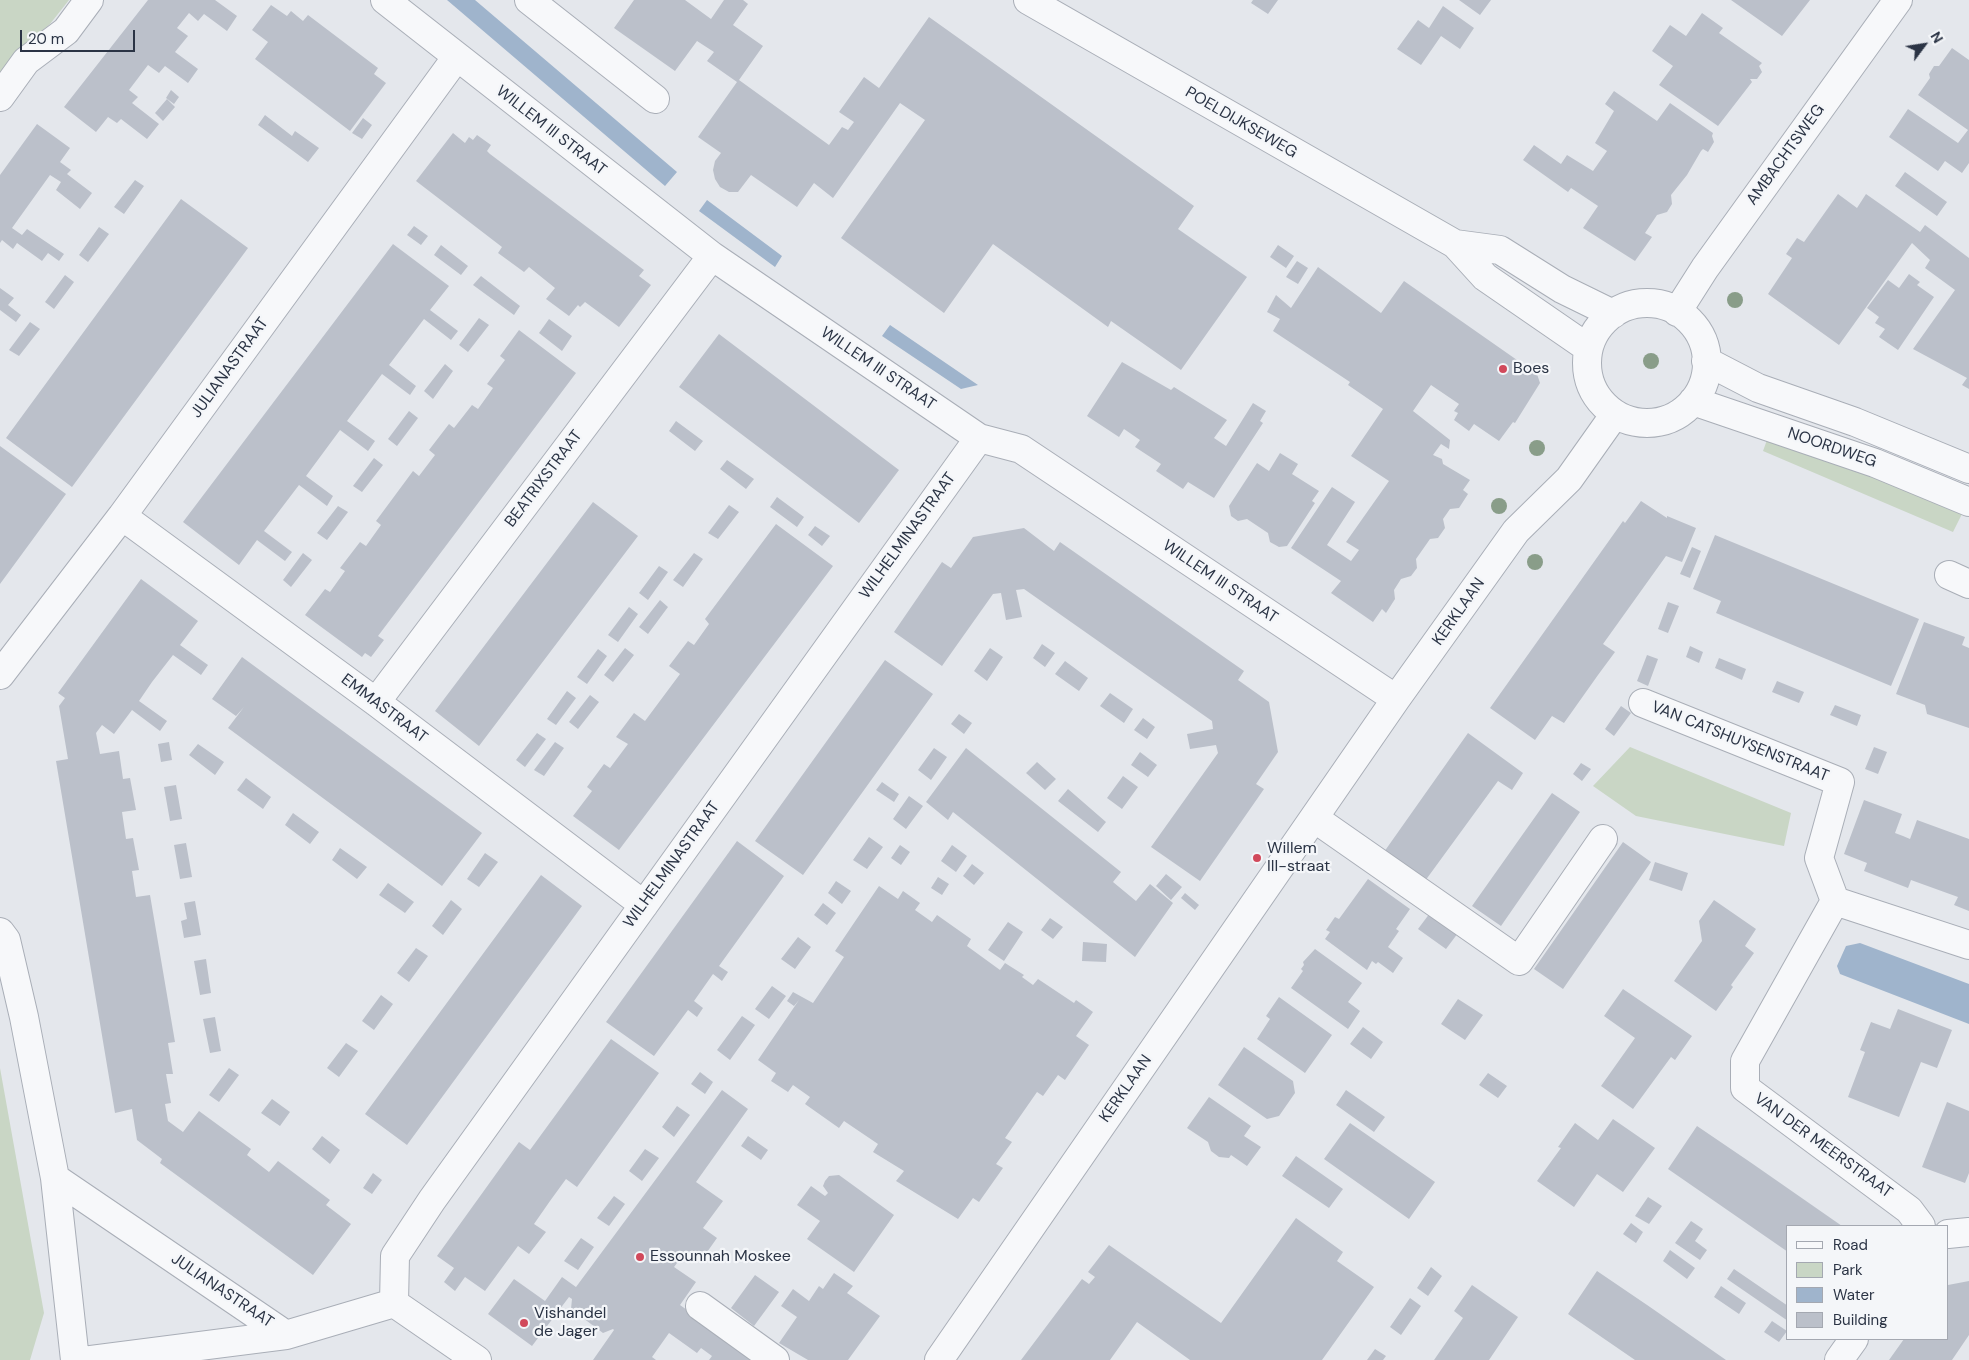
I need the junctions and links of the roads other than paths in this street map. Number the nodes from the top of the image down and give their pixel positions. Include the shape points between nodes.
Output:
1 (89, 0) edge
2 (529, 0) edge
3 (1028, 0) edge
4 (1898, 0) edge
5 (401, 4) edge
6 (456, 58) junction
7 (0, 97) edge
8 (655, 99) dead end
9 (1455, 244) junction
10 (712, 256) junction
11 (1677, 312) junction
12 (1613, 314) junction
13 (1588, 348) junction
14 (1706, 361) junction
15 (1693, 401) junction
16 (1615, 414) junction
17 (979, 438) junction
18 (1969, 468) edge
19 (1969, 502) edge
20 (122, 516) junction
21 (0, 675) edge
22 (1396, 699) junction
23 (376, 702) junction
24 (1643, 703) dead end
25 (1314, 818) junction
26 (1603, 839) dead end
27 (1835, 901) junction
28 (644, 905) junction
29 (0, 932) edge
30 (1969, 945) edge
31 (55, 1178) junction
32 (1919, 1225) edge
33 (1969, 1232) edge
34 (1949, 1234) edge
35 (394, 1303) junction
36 (700, 1306) dead end
37 (286, 1335) junction
38 (1853, 1340) edge
39 (75, 1360) edge
40 (91, 1360) edge
41 (477, 1360) edge
42 (775, 1360) edge
43 (939, 1360) edge
44 (1839, 1360) edge

1 - 7 street via 66,31 26,62
2 - 8 street
3 - 9 street, POELDIJKSEWEG
4 - 11 street, AMBACHTSWEG via 1705,268
5 - 6 street, WILLEM III STRAAT
6 - 10 street, WILLEM III STRAAT
6 - 20 street, JULIANASTRAAT
9 - 12 street, POELDIJKSEWEG via 1500,250 1562,288
9 - 13 street, POELDIJKSEWEG via 1485,277
10 - 17 street, WILLEM III STRAAT
10 - 23 street, BEATRIXSTRAAT
11 - 12 street via 1644,303
11 - 14 street via 1698,333
12 - 13 street via 1598,329
13 - 16 street via 1591,386 1601,402
14 - 15 street via 1703,382
14 - 18 street, NOORDWEG via 1758,388 1855,422
15 - 16 street via 1676,415 1657,422 1636,422
15 - 19 street, NOORDWEG via 1875,463
16 - 22 street, KERKLAAN via 1569,478 1516,531
17 - 22 street, WILLEM III STRAAT via 1021,449
17 - 28 street, WILHELMINASTRAAT
20 - 21 street, JULIANASTRAAT
20 - 23 street, EMMASTRAAT
22 - 25 street, KERKLAAN
23 - 28 street, EMMASTRAAT
24 - 27 street, VAN CATSHUYSENSTRAAT via 1840,782 1819,858
25 - 26 street via 1518,960
25 - 43 street, KERKLAAN
27 - 30 street
27 - 32 street, VAN DER MEERSTRAAT via 1745,1061 1745,1088 1909,1210
28 - 35 street, WILHELMINASTRAAT via 395,1256
29 - 31 street via 6,940 13,969
31 - 37 street, JULIANASTRAAT
31 - 39 street
33 - 34 street
35 - 37 street, JULIANASTRAAT
35 - 41 street
36 - 42 street
37 - 40 street
38 - 44 street

